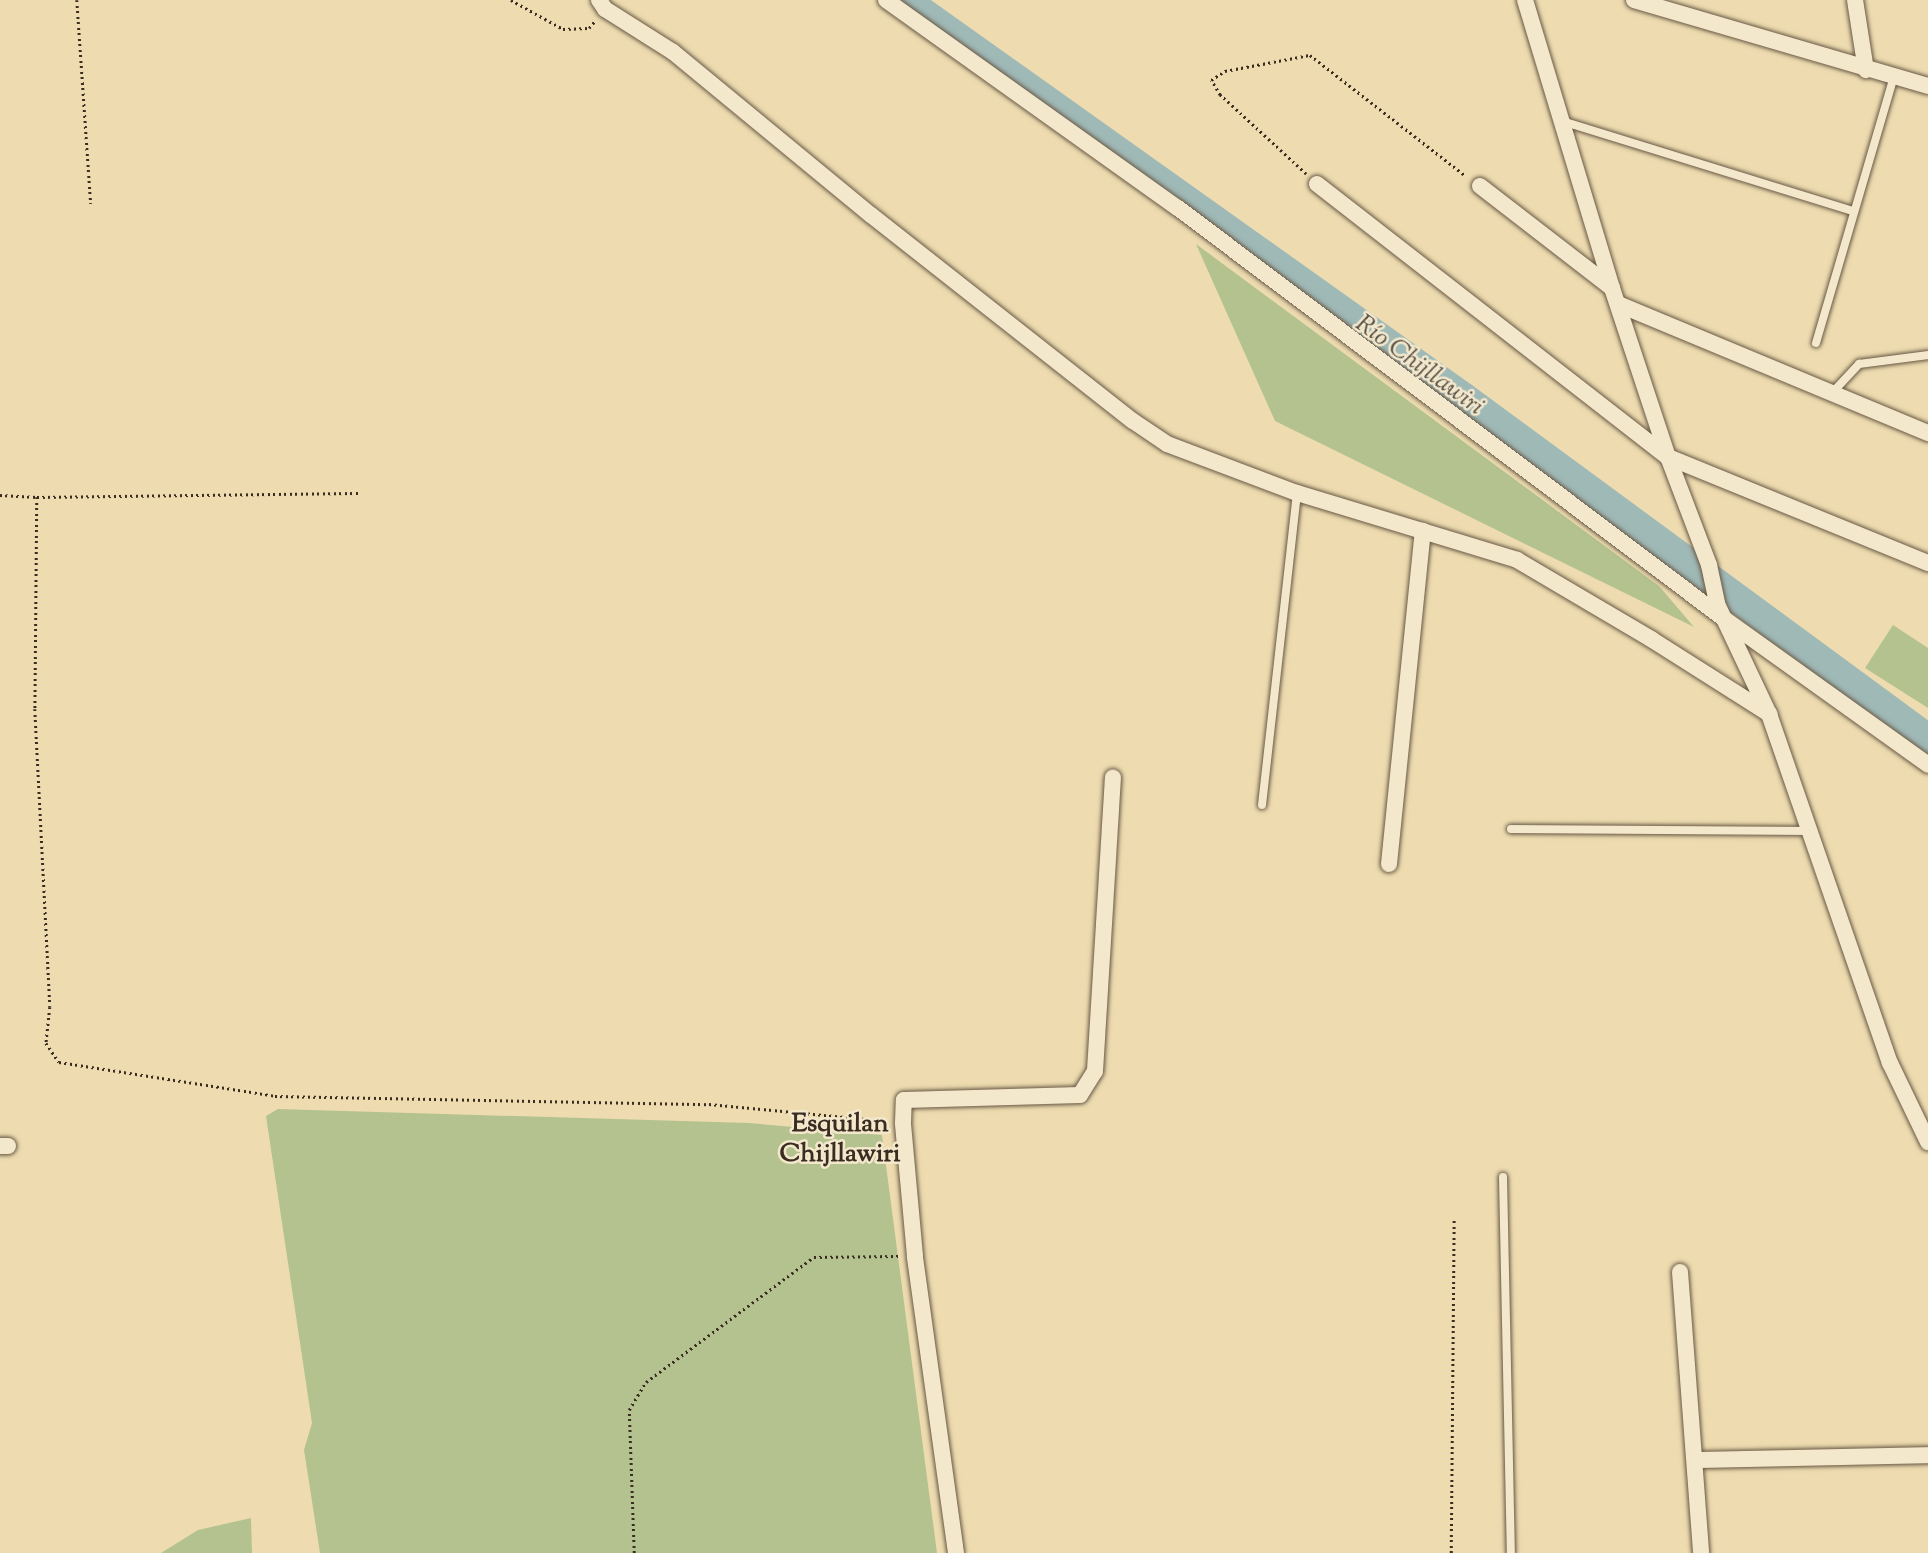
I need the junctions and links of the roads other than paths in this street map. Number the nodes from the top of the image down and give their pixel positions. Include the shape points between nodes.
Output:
1 (886, 0) edge
2 (1525, 0) edge
3 (1633, 0) edge
4 (1855, 0) edge
5 (602, 5) edge
6 (1673, 7) edge
7 (1866, 70) junction
8 (1894, 77) junction
9 (1928, 86) edge
10 (1562, 121) junction
11 (1317, 184) road end
12 (1480, 186) road end
13 (1853, 211) junction
14 (1612, 288) junction
15 (1618, 304) junction
16 (1816, 343) dead end
17 (1928, 355) edge
18 (1831, 393) junction
19 (1928, 433) edge
20 (1668, 457) junction
21 (1297, 493) junction
22 (1423, 531) junction
23 (1928, 563) edge
24 (1720, 611) junction
25 (1769, 714) junction
26 (1928, 765) edge
27 (1114, 778) dead end
28 (1262, 804) dead end
29 (1511, 829) dead end
30 (1810, 831) junction
31 (1389, 864) dead end
32 (1928, 1142) edge
33 (1503, 1177) dead end
34 (1680, 1272) dead end
35 (1928, 1455) edge
36 (1695, 1460) junction
37 (956, 1553) edge
38 (1511, 1553) edge
39 (1701, 1553) edge

1 - 24 street via 1189,216
2 - 10 street
3 - 6 street
4 - 7 street
5 - 21 street via 673,52 870,215 1133,421 1167,444
6 - 7 street
7 - 8 street
8 - 9 street
8 - 13 lane
10 - 13 lane
10 - 14 street
11 - 20 street
12 - 14 street
13 - 16 lane
14 - 15 street
15 - 18 street
15 - 20 street
17 - 18 lane via 1859,364
18 - 19 street
20 - 23 street
20 - 24 street via 1709,565
21 - 22 street
21 - 28 lane
22 - 25 street via 1517,560
22 - 31 street
24 - 25 street
24 - 26 street
25 - 30 street
27 - 37 street via 1096,1071 1080,1095 904,1100 915,1256
29 - 30 lane
30 - 32 street via 1891,1063
33 - 38 lane
34 - 36 street
35 - 36 street
36 - 39 street

